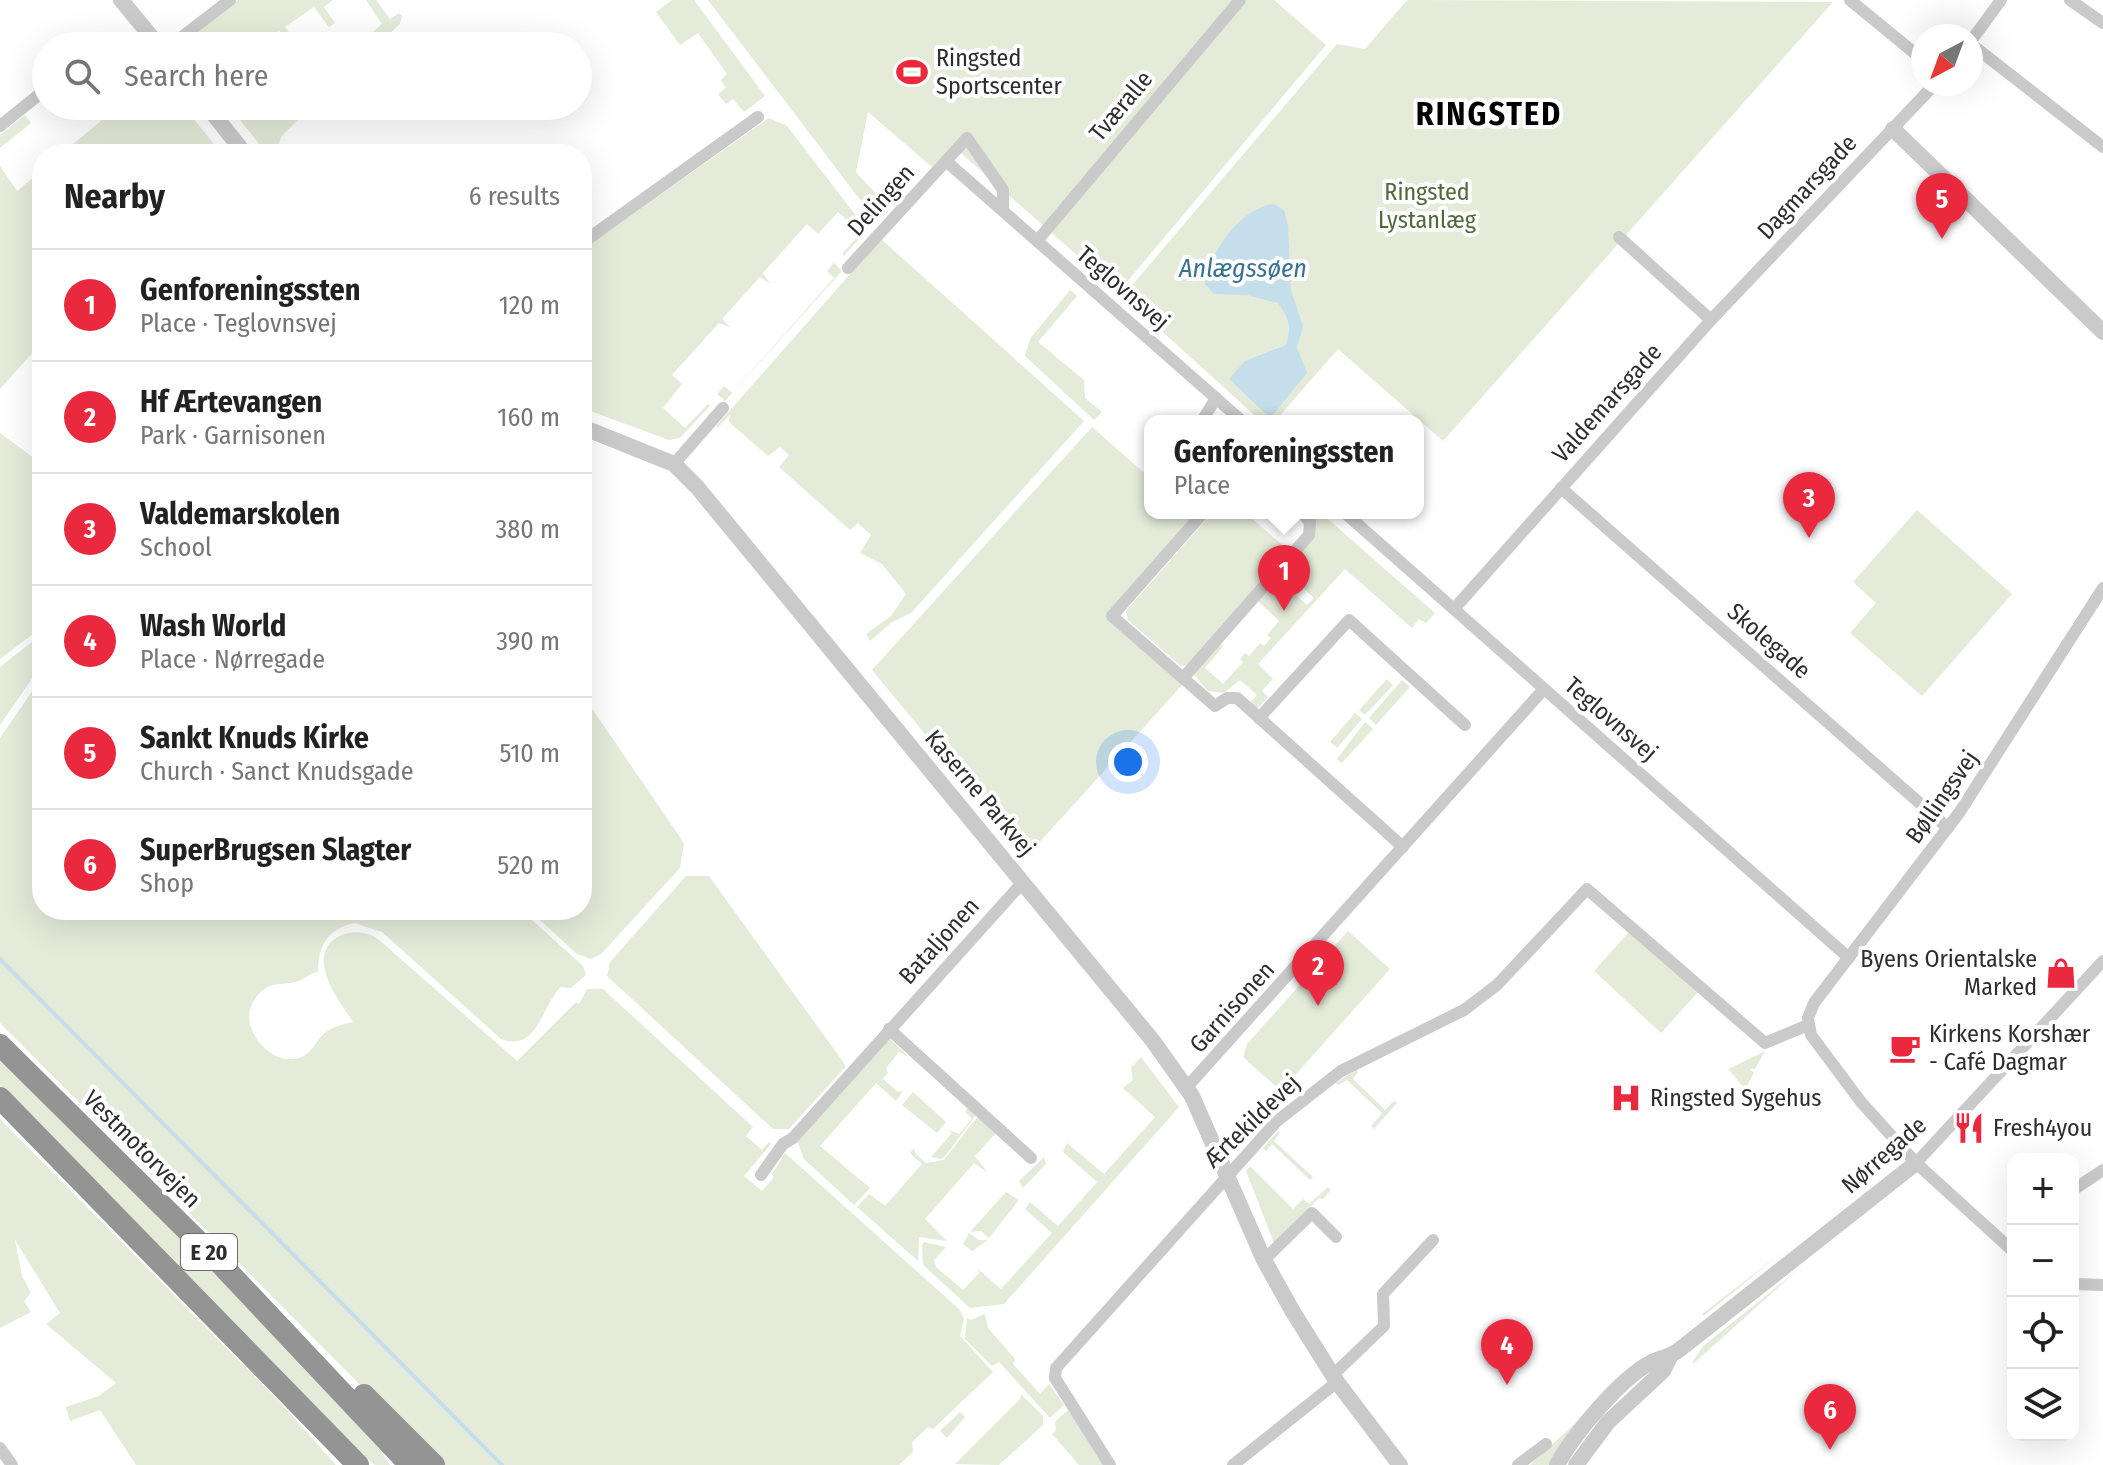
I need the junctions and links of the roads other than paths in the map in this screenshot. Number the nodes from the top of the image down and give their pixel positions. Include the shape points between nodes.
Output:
1 (121, 0) edge
2 (230, 0) edge
3 (1240, 0) edge
4 (1850, 0) edge
5 (2001, 0) edge
6 (2070, 0) edge
7 (2103, 23) edge
8 (1983, 25) edge
9 (147, 32) edge
10 (188, 32) edge
11 (1911, 50) edge
12 (1983, 52) edge
13 (1924, 96) edge
14 (32, 100) edge
15 (758, 117) dead end
16 (218, 120) edge
17 (0, 126) edge
18 (1893, 129) junction
19 (237, 144) edge
20 (2103, 147) edge
21 (946, 161) junction
22 (1003, 210) junction
23 (592, 236) edge
24 (1619, 237) dead end
25 (1037, 241) junction
26 (848, 268) dead end
27 (1711, 320) junction
28 (2103, 332) edge
29 (1216, 398) junction
30 (723, 408) dead end
31 (1206, 415) edge
32 (1235, 415) edge
33 (592, 431) edge
34 (674, 464) junction
35 (1561, 488) junction
36 (1198, 519) edge
37 (1307, 519) edge
38 (1352, 519) edge
39 (2103, 588) edge
40 (1454, 609) junction
41 (1184, 677) junction
42 (1544, 689) junction
43 (1259, 718) junction
44 (1465, 725) dead end
45 (1948, 828) junction
46 (1403, 847) junction
47 (1023, 882) junction
48 (1849, 958) junction
49 (2103, 961) edge
50 (1808, 1025) junction
51 (889, 1029) junction
52 (0, 1045) edge
53 (1187, 1087) junction
54 (0, 1098) edge
55 (1031, 1158) dead end
56 (1916, 1163) junction
57 (2103, 1170) edge
58 (1227, 1174) junction
59 (761, 1175) dead end
60 (2079, 1186) edge
61 (1336, 1237) dead end
62 (1433, 1240) dead end
63 (2007, 1243) edge
64 (215, 1258) junction
65 (1264, 1260) junction
66 (2079, 1284) edge
67 (2103, 1285) edge
68 (1670, 1357) junction
69 (1335, 1378) junction
70 (312, 1416) junction
71 (1546, 1444) dead end
72 (0, 1448) edge
73 (12, 1465) edge
74 (350, 1465) edge
75 (358, 1465) edge
76 (410, 1465) edge
77 (434, 1465) edge
78 (1110, 1465) edge
79 (1233, 1465) edge
80 (1400, 1465) edge
81 (1518, 1465) edge
82 (1557, 1465) edge
83 (1576, 1465) edge

1 - 9 street
2 - 10 street
3 - 25 street, Tværalle
4 - 11 street
5 - 8 street
6 - 7 street
12 - 20 street
13 - 18 street, Dagmarsgade
14 - 17 street
15 - 23 street
16 - 19 street
18 - 27 street, Dagmarsgade
18 - 28 street
21 - 22 street, Teglovnsvej
21 - 22 street via 967,138 1003,190
21 - 26 street, Delingen
22 - 25 street, Teglovnsvej
24 - 27 street
25 - 29 street, Teglovnsvej
27 - 35 street, Valdemarsgade
29 - 31 street
29 - 32 street, Teglovnsvej
30 - 34 street
33 - 34 street, Kaserne Parkvej
34 - 47 street, Kaserne Parkvej
35 - 40 street, Valdemarsgade
35 - 45 street, Skolegade
36 - 41 street via 1112,616
37 - 41 street via 1309,535
38 - 40 street, Teglovnsvej
39 - 45 street, Bøllingsvej
40 - 42 street, Teglovnsvej
41 - 43 street via 1215,706 1237,698
42 - 46 street, Garnisonen
42 - 48 street, Teglovnsvej
43 - 44 street via 1349,620
43 - 46 street
45 - 48 street, Bøllingsvej
46 - 53 street, Garnisonen
47 - 51 street, Bataljonen
47 - 53 street, Kaserne Parkvej
48 - 50 street, Bøllingsvej via 1814,1003
49 - 56 street, Nørregade
50 - 56 street via 1861,1102
50 - 58 street, Ærtekildevej via 1765,1043 1587,889 1497,985 1464,1010 1341,1071 1277,1121
51 - 55 street
51 - 59 street, Bataljonen
52 - 64 highway, Vestmotorvejen / E 20
53 - 58 street, Kaserne Parkvej
54 - 70 highway, E 20
56 - 63 street
56 - 68 street, Nørregade
57 - 60 street
58 - 65 street, Kaserne Parkvej
58 - 78 street, Ærtekildevej via 1056,1368 1055,1378
61 - 65 street via 1312,1213
62 - 69 street via 1383,1294 1384,1326
64 - 76 highway, Vestmotorvejen / E 20
64 - 77 highway via 258,1288
65 - 69 street, Kaserne Parkvej
66 - 67 street
68 - 82 street, Nørregade via 1651,1363 1610,1398 1571,1439
68 - 83 street, Nørregade via 1663,1371 1589,1443
69 - 79 street
69 - 80 street, Kaserne Parkvej
70 - 74 highway
70 - 75 highway, E 20
71 - 81 street
72 - 73 street

